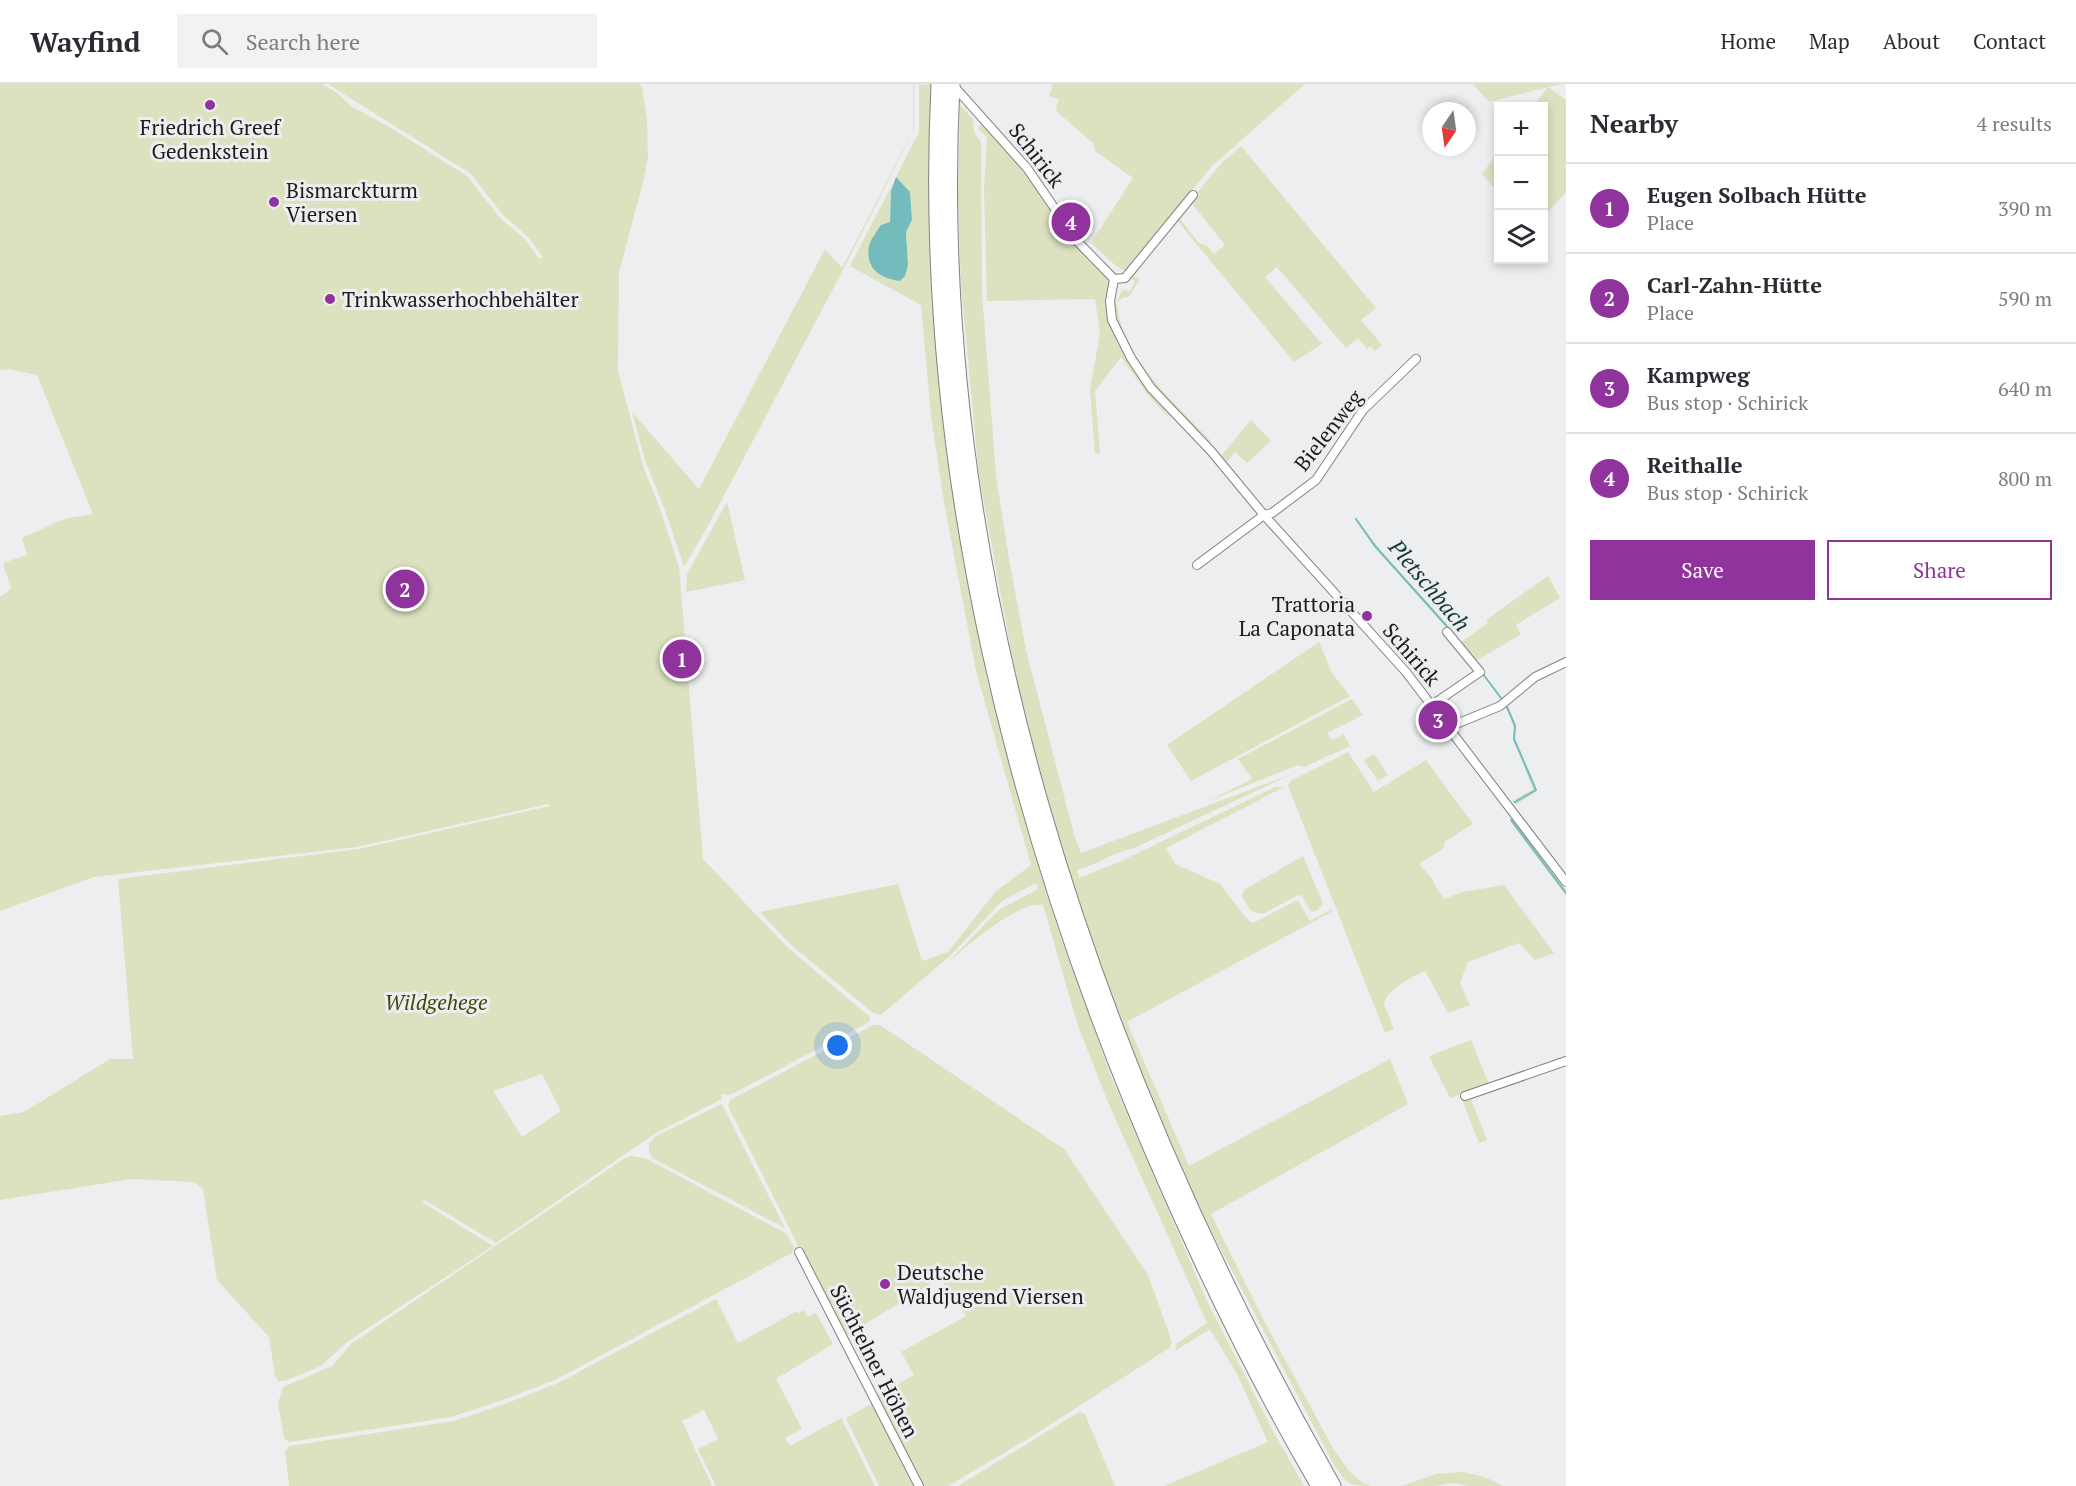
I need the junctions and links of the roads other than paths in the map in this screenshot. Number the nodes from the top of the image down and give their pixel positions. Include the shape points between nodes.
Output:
1 (939, 84) edge
2 (952, 84) edge
3 (944, 111) junction
4 (1193, 195) dead end
5 (1114, 279) junction
6 (1416, 359) dead end
7 (1264, 515) junction
8 (1197, 565) dead end
9 (1447, 633) dead end
10 (1566, 662) edge
11 (1432, 705) junction
12 (1449, 727) junction
13 (1566, 882) edge
14 (1566, 1061) edge
15 (1465, 1096) dead end
16 (799, 1252) dead end
17 (1292, 1414) junction
18 (1292, 1440) junction
19 (919, 1486) edge
20 (1310, 1486) edge
21 (1319, 1486) edge
22 (1333, 1486) edge
23 (1344, 1486) edge

1 - 3 highway
2 - 3 highway
2 - 5 street, Schirick via 1022,161 1077,240
3 - 17 highway via 952,290 973,495 995,617 1034,779 1087,951 1145,1104 1222,1277
3 - 18 highway via 938,203 940,290 952,429 983,619 1022,783 1080,968 1140,1123 1207,1273
4 - 5 street via 1125,278
5 - 7 street, Schirick via 1112,320 1140,374
6 - 7 street, Bielenweg via 1363,410 1316,480
7 - 8 street
7 - 11 street, Schirick via 1407,672
9 - 11 street via 1480,672
10 - 12 street via 1535,677 1500,706
11 - 12 street, Schirick
12 - 13 street, Schirick
14 - 15 street
16 - 19 street, Süchtelner Höhen
17 - 22 highway
17 - 23 highway
18 - 20 highway
18 - 21 highway

